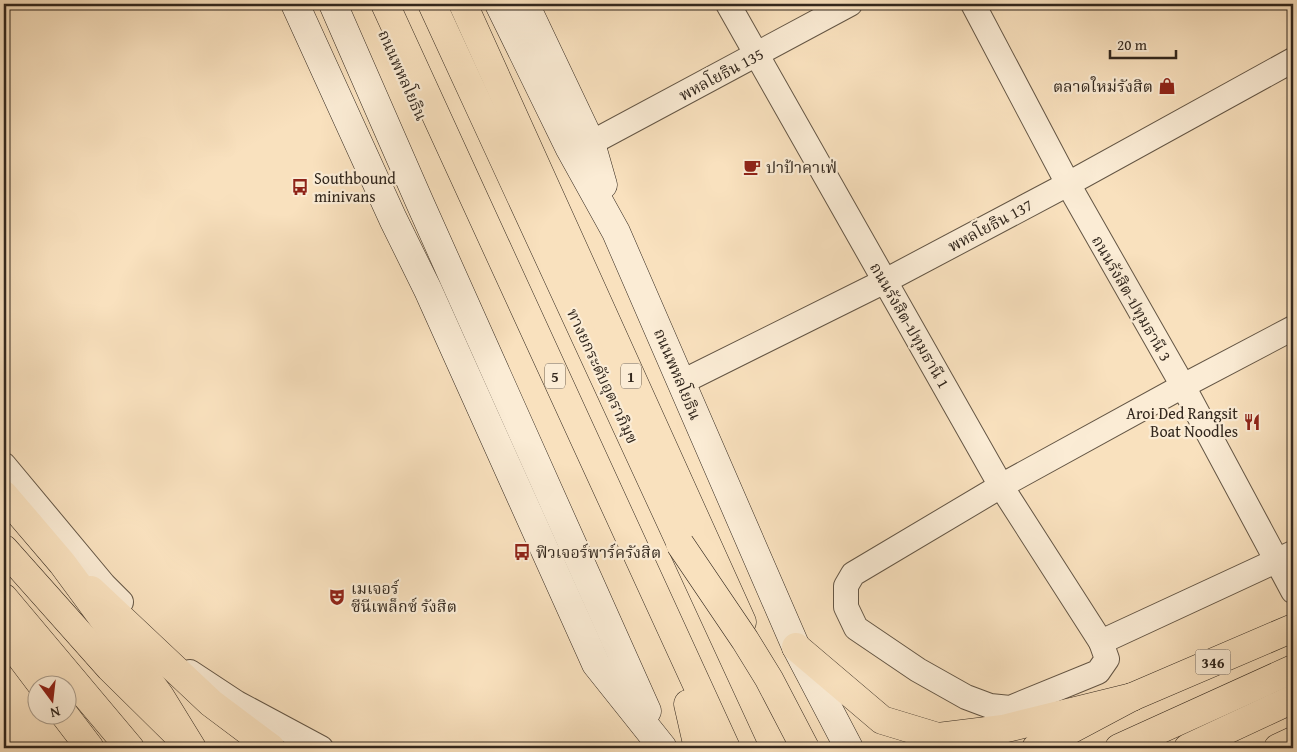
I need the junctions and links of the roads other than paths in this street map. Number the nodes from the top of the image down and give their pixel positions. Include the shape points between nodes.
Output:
1 (294, 4) edge
2 (332, 4) edge
3 (370, 4) edge
4 (385, 4) edge
5 (432, 4) edge
6 (463, 4) edge
7 (499, 4) edge
8 (526, 4) edge
9 (728, 4) edge
10 (850, 4) edge
11 (973, 4) edge
12 (756, 54) junction
13 (1293, 60) edge
14 (380, 111) junction
15 (591, 143) junction
16 (1068, 184) junction
17 (616, 232) junction
18 (885, 281) junction
19 (1293, 328) edge
20 (464, 370) junction
21 (682, 382) junction
22 (1183, 386) junction
23 (4, 465) edge
24 (1002, 486) junction
25 (4, 495) edge
26 (680, 544) junction
27 (4, 549) edge
28 (1285, 557) edge
29 (62, 563) junction
30 (1293, 591) edge
31 (4, 598) edge
32 (1293, 628) edge
33 (4, 635) edge
34 (1101, 642) junction
35 (796, 647) junction
36 (1285, 673) edge
37 (33, 674) edge
38 (1132, 697) junction
39 (1293, 699) edge
40 (688, 704) junction
41 (72, 724) edge
42 (1293, 741) edge
43 (90, 748) edge
44 (130, 748) edge
45 (192, 748) edge
46 (271, 748) edge
47 (321, 748) edge
48 (664, 748) edge
49 (698, 748) edge
50 (708, 748) edge
51 (726, 748) edge
52 (775, 748) edge
53 (798, 748) edge
54 (805, 748) edge
55 (849, 748) edge
56 (1036, 748) edge
57 (1115, 748) edge
58 (1119, 748) edge
59 (1188, 748) edge
60 (1278, 748) edge

1 - 20 main road
2 - 14 main road
3 - 40 main road, ถนนพหลโยธิน
4 - 51 main road, 5
5 - 26 main road, ทางยกระดับอุตราภิมุข
6 - 53 main road, 1
7 - 17 main road, ถนนพหลโยธิน via 570,149
8 - 15 main road
9 - 12 street, ถนนรังสิต-ปทุมธานี 1
10 - 12 street, พหลโยธิน 135
11 - 16 street, ถนนรังสิต-ปทุมธานี 3
12 - 15 street, พหลโยธิน 135
12 - 18 street, ถนนรังสิต-ปทุมธานี 1
13 - 16 street, พหลโยธิน 137
14 - 20 main road
14 - 48 main road
15 - 17 main road
16 - 18 street, พหลโยธิน 137
16 - 22 street, ถนนรังสิต-ปทุมธานี 3
17 - 21 main road, ถนนพหลโยธิน
18 - 21 street, พหลโยธิน 137
18 - 24 street, ถนนรังสิต-ปทุมธานี 1
19 - 22 street
20 - 48 main road via 596,664
21 - 35 main road, ถนนพหลโยธิน
22 - 24 street
22 - 28 street, ถนนรังสิต-ปทุมธานี 3
23 - 47 street via 104,585 189,671 237,703
24 - 34 street, ถนนรังสิต-ปทุมธานี 1
24 - 34 street via 853,574 846,586 846,607 856,628 918,670 966,697 990,706 1010,708 1098,672 1107,659
25 - 29 main road
26 - 52 main road, ทางยกระดับอุตราภิมุข, bridge
26 - 54 main road, bridge via 759,663
27 - 45 main road via 110,668
28 - 30 street, ถนนรังสิต-ปทุมธานี 3
28 - 34 street
29 - 45 main road via 160,696
29 - 46 main road via 211,703
31 - 44 main road
32 - 38 main road, 346
33 - 37 main road
35 - 38 main road via 882,720 938,737 1003,729
35 - 55 main road, ถนนพหลโยธิน
36 - 58 main road
38 - 56 main road, 346
38 - 57 main road via 1120,722
39 - 59 main road
40 - 49 main road
40 - 50 main road, ถนนพหลโยธิน
41 - 43 main road
42 - 60 main road

